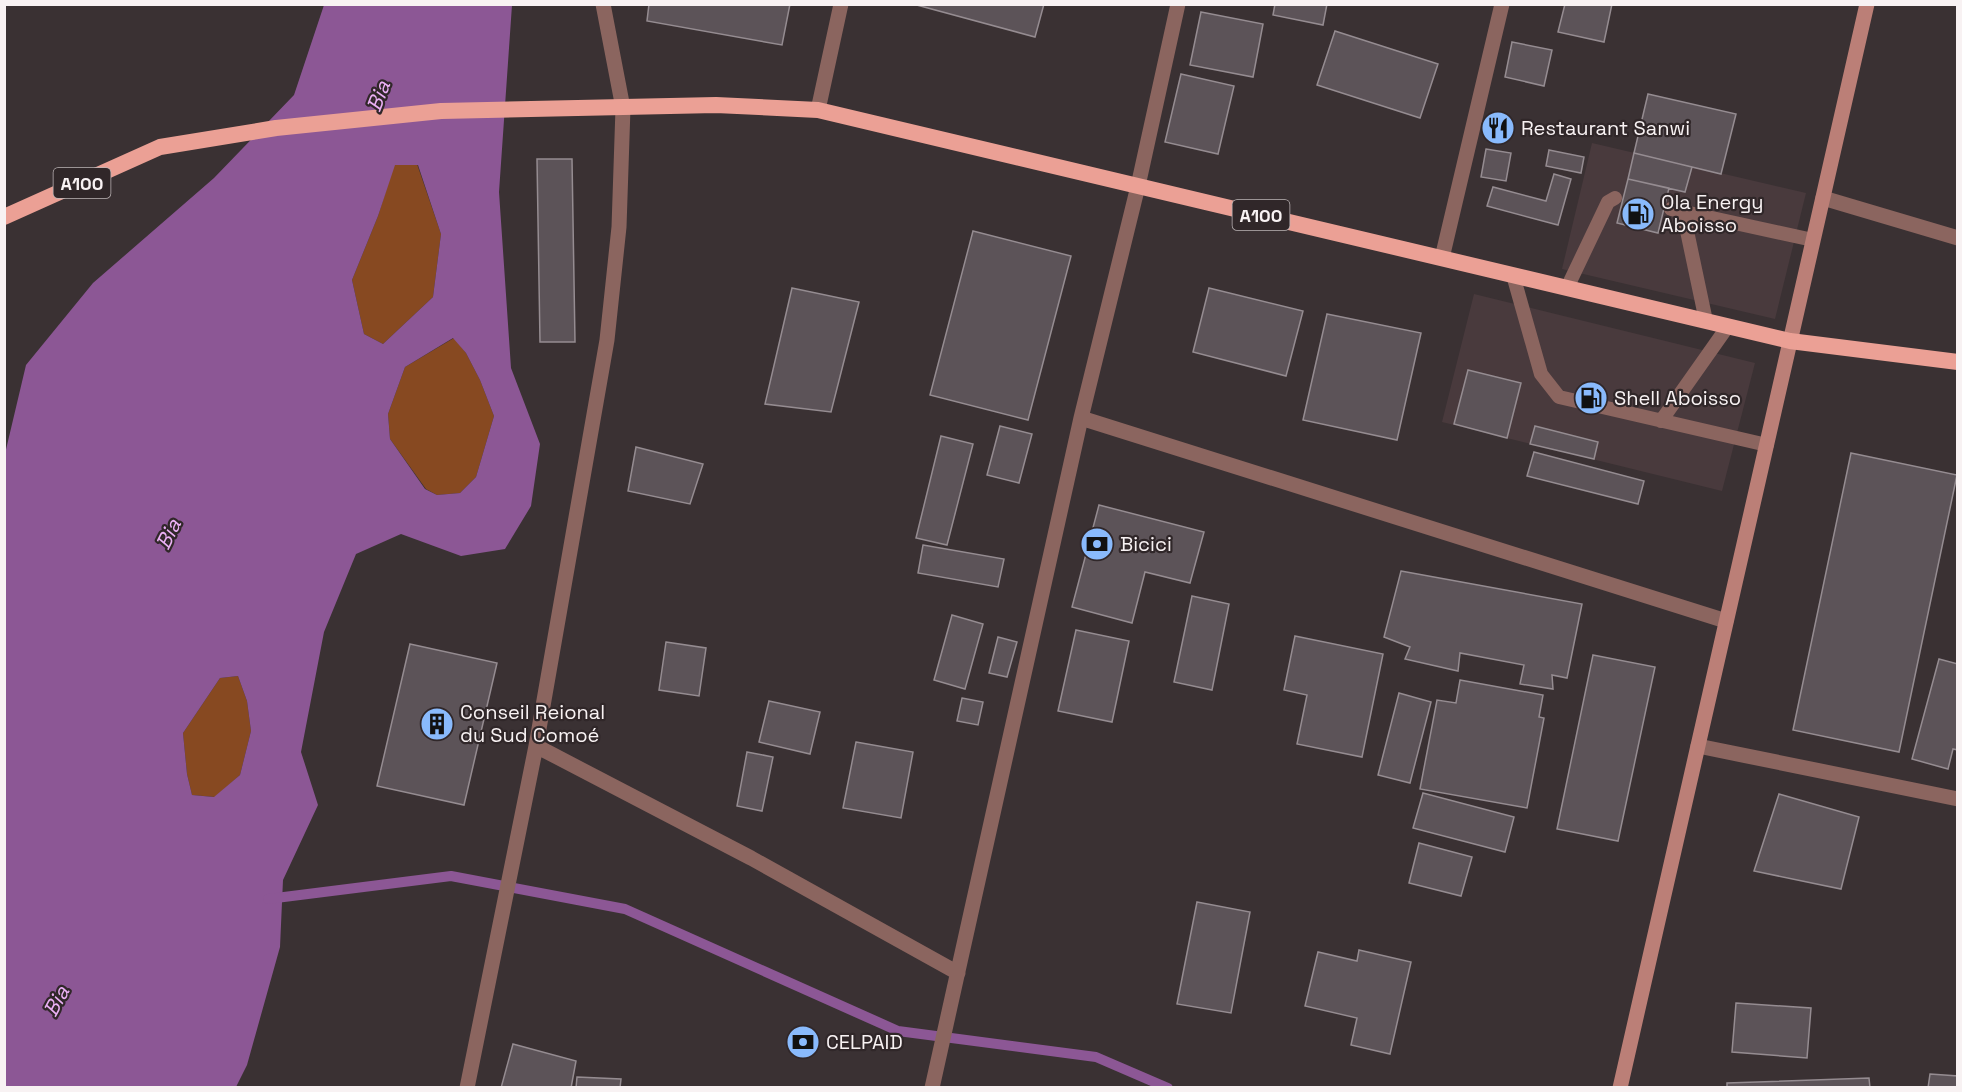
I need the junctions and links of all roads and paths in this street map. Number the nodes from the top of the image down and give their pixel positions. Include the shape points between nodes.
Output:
1 (603, 4) edge
2 (841, 4) edge
3 (1178, 4) edge
4 (1502, 4) edge
5 (1867, 4) edge
6 (623, 108) junction
7 (818, 110) junction
8 (1138, 186) junction
9 (1615, 198) dead end
10 (1823, 198) junction
11 (4, 217) edge
12 (1958, 238) edge
13 (1813, 240) junction
14 (1442, 258) junction
15 (1514, 275) junction
16 (1567, 288) junction
17 (1706, 321) junction
18 (1728, 326) junction
19 (1790, 341) junction
20 (1958, 362) edge
21 (1081, 418) junction
22 (1661, 421) junction
23 (1767, 445) junction
24 (1726, 621) junction
25 (536, 746) junction
26 (1698, 746) junction
27 (1958, 799) edge
28 (958, 973) junction
29 (467, 1088) edge
30 (933, 1088) edge
31 (1620, 1088) edge

1 - 6 street
2 - 7 street
3 - 8 street
4 - 14 street
5 - 10 main road
6 - 7 highway, A100 via 716,105
6 - 11 highway, A100 via 441,111 276,128 160,147
6 - 25 street via 619,227 607,340
7 - 8 highway, A100
8 - 14 highway, A100
8 - 21 street
9 - 16 lane via 1608,202
10 - 12 street
10 - 13 main road
13 - 17 lane via 1677,211
13 - 19 main road
14 - 15 highway, A100
15 - 16 highway, A100
15 - 22 lane via 1542,374 1559,397
16 - 17 highway, A100
17 - 18 highway, A100
18 - 19 highway, A100
18 - 22 lane
19 - 20 highway, A100
19 - 23 main road
21 - 24 street
21 - 28 street
22 - 23 lane
23 - 24 main road
24 - 26 main road
25 - 28 street via 751,858
25 - 29 street
26 - 27 street
26 - 31 main road
28 - 30 street

